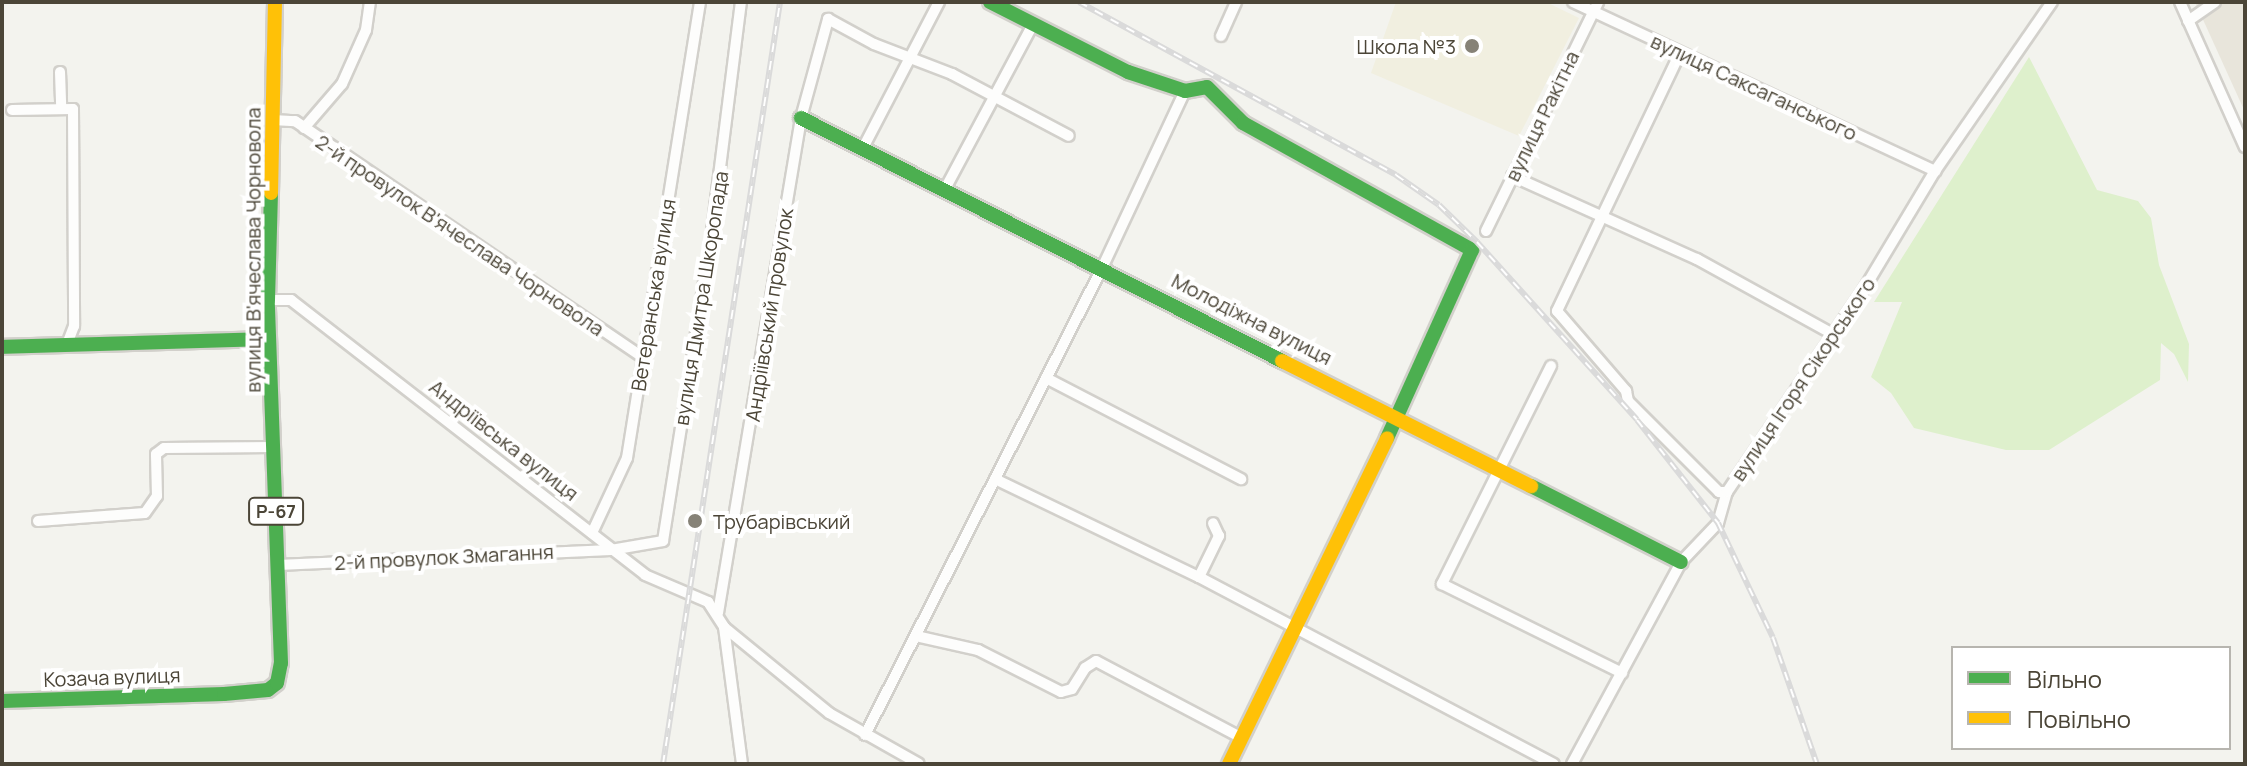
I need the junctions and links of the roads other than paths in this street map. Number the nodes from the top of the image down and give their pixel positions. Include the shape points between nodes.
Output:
1 (275, 2) edge
2 (370, 2) edge
3 (700, 2) edge
4 (741, 2) edge
5 (939, 2) edge
6 (990, 2) edge
7 (1236, 2) edge
8 (1573, 2) edge
9 (2052, 2) edge
10 (2180, 2) edge
11 (2215, 2) edge
12 (1596, 7) edge
13 (2188, 21) junction
14 (1033, 24) junction
15 (1221, 36) dead end
16 (1680, 53) junction
17 (912, 56) junction
18 (60, 72) dead end
19 (1185, 91) junction
20 (992, 98) junction
21 (61, 109) junction
22 (12, 110) dead end
23 (801, 118) junction
24 (273, 120) junction
25 (304, 128) junction
26 (1069, 136) dead end
27 (2244, 143) edge
28 (863, 148) junction
29 (1935, 171) junction
30 (1512, 176) junction
31 (945, 189) junction
32 (1603, 214) junction
33 (1486, 231) dead end
34 (1103, 266) junction
35 (268, 300) junction
36 (1833, 334) junction
37 (269, 339) junction
38 (67, 344) junction
39 (2, 347) edge
40 (644, 358) junction
41 (1551, 366) dead end
42 (1046, 378) junction
43 (1398, 416) junction
44 (274, 447) junction
45 (1499, 469) junction
46 (995, 479) junction
47 (1241, 479) dead end
48 (1727, 492) junction
49 (38, 521) dead end
50 (1213, 523) dead end
51 (592, 533) junction
52 (611, 550) junction
53 (1681, 562) junction
54 (278, 565) junction
55 (1199, 577) junction
56 (718, 613) junction
57 (724, 627) junction
58 (1295, 629) junction
59 (916, 636) junction
60 (1622, 673) junction
61 (224, 694) joint
62 (2, 701) edge
63 (865, 735) junction
64 (1242, 738) junction
65 (742, 764) edge
66 (919, 764) edge
67 (1229, 764) edge
68 (1554, 764) edge
69 (1572, 764) edge

1 - 24 street, вулиця В'ячеслава Чорновола / Р-67
2 - 25 street via 366,30 342,84
3 - 40 street, Ветеранська вулиця
4 - 52 street, вулиця Дмитра Шкоропада via 711,239 663,541
5 - 17 street
6 - 14 street
7 - 15 street
8 - 12 street, вулиця Саксаганського
9 - 29 street, вулиця Ігоря Сікорського
10 - 13 street
11 - 13 street
12 - 16 street, вулиця Саксаганського
12 - 30 street, вулиця Ракітна
13 - 27 street
14 - 19 street via 1128,72
14 - 20 street
16 - 29 street, вулиця Саксаганського
16 - 32 street
17 - 20 street
17 - 23 street, Андріївський провулок via 874,44 828,19
17 - 28 street
18 - 21 street
19 - 34 street
19 - 43 street via 1207,87 1243,123 1472,250
20 - 26 street
20 - 31 street
21 - 22 street
21 - 38 street via 73,109 74,326
23 - 28 street, Молодіжна вулиця
23 - 56 street, Андріївський провулок
24 - 25 street, 2-й провулок В'ячеслава Чорновола via 295,121
24 - 35 street, вулиця В'ячеслава Чорновола / Р-67
25 - 40 street, 2-й провулок В'ячеслава Чорновола
28 - 31 street, Молодіжна вулиця
29 - 36 street, вулиця Ігоря Сікорського
30 - 32 street
30 - 33 street, вулиця Ракітна
31 - 34 street, Молодіжна вулиця
32 - 36 street
32 - 48 street via 1557,311 1626,391 1628,401 1719,492
34 - 42 street
34 - 43 street, Молодіжна вулиця
35 - 37 street, вулиця В'ячеслава Чорновола / Р-67
35 - 51 street, Андріївська вулиця via 291,300
36 - 48 street, вулиця Ігоря Сікорського
37 - 38 street
37 - 44 street, вулиця В'ячеслава Чорновола / Р-67
38 - 39 street
40 - 51 street, Ветеранська вулиця via 627,458
41 - 45 street
42 - 46 street
42 - 47 street
43 - 45 street, Молодіжна вулиця
43 - 58 street
44 - 49 street via 164,448 156,454 157,496 145,513
44 - 54 street, вулиця В'ячеслава Чорновола / Р-67
45 - 53 street, Молодіжна вулиця
45 - 60 street via 1443,588
46 - 55 street
46 - 59 street
48 - 53 street, вулиця Ігоря Сікорського via 1718,523
50 - 55 street via 1223,534
51 - 52 street, Андріївська вулиця
52 - 54 street, 2-й провулок Змагання
52 - 56 street, Андріївська вулиця via 645,575 708,602
53 - 60 street, вулиця Ігоря Сікорського
54 - 61 street, вулиця В'ячеслава Чорновола / Р-67 via 277,683 268,690
55 - 58 street
56 - 57 street
57 - 63 street
57 - 65 street
58 - 64 street
58 - 68 street
59 - 63 street
59 - 64 street via 978,650 1061,692 1072,689 1096,661
60 - 69 street, вулиця Ігоря Сікорського
61 - 62 street, Козача вулиця / Р-67
63 - 66 street
64 - 67 street

